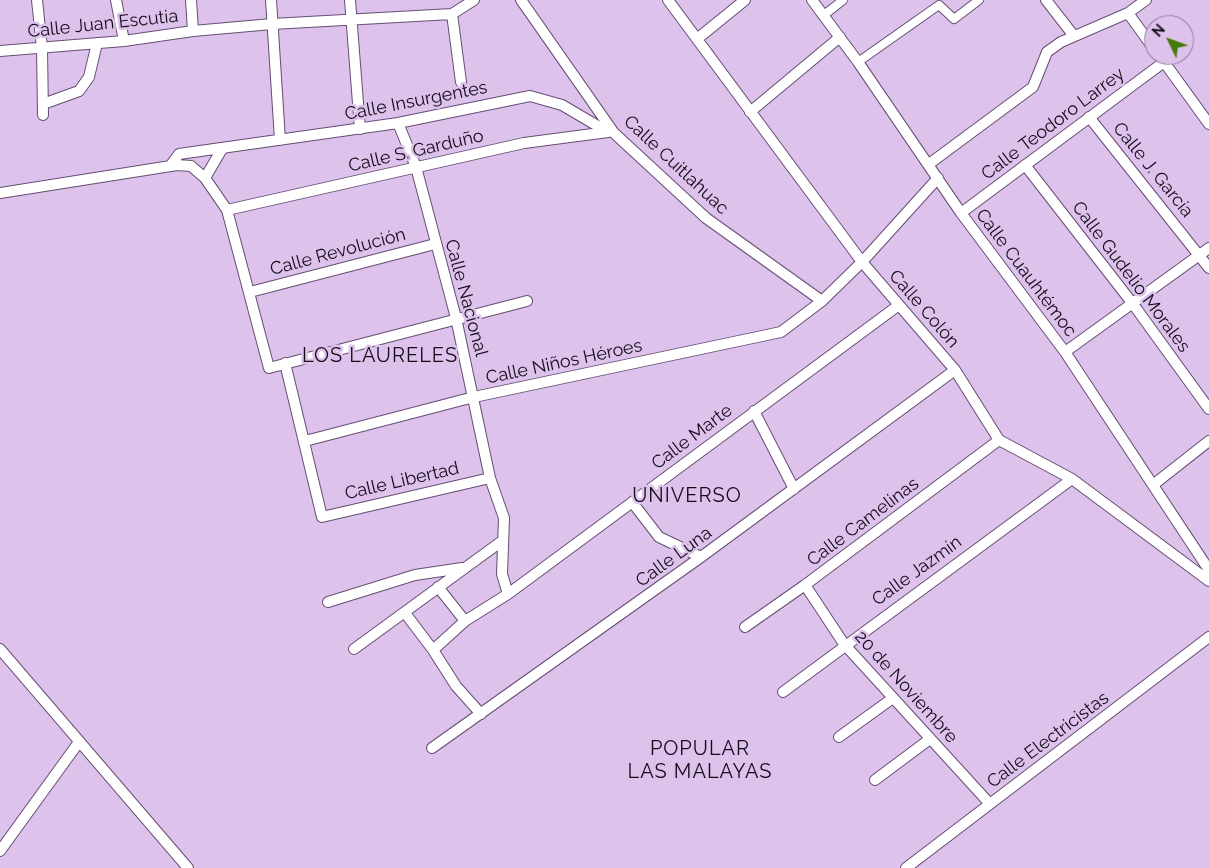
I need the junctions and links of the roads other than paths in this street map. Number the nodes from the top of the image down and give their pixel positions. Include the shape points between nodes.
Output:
1 (37, 0) edge
2 (116, 0) edge
3 (191, 0) edge
4 (271, 0) edge
5 (350, 0) edge
6 (521, 0) edge
7 (668, 0) edge
8 (745, 0) edge
9 (812, 0) edge
10 (843, 0) edge
11 (979, 0) edge
12 (1046, 0) edge
13 (1146, 0) edge
14 (469, 1) edge
15 (938, 2) edge
16 (1128, 13) junction
17 (452, 14) junction
18 (824, 15) junction
19 (350, 18) junction
20 (272, 24) junction
21 (193, 31) junction
22 (1144, 35) edge
23 (1074, 36) junction
24 (840, 37) junction
25 (697, 40) junction
26 (124, 41) junction
27 (97, 43) junction
28 (42, 48) junction
29 (0, 50) edge
30 (858, 62) junction
31 (1154, 65) edge
32 (1165, 65) edge
33 (461, 82) dead end
34 (750, 112) junction
35 (1089, 117) junction
36 (398, 123) junction
37 (1209, 124) edge
38 (360, 129) junction
39 (611, 133) junction
40 (280, 140) junction
41 (222, 149) junction
42 (929, 164) junction
43 (1025, 165) junction
44 (170, 166) junction
45 (416, 167) junction
46 (205, 178) junction
47 (938, 178) junction
48 (0, 193) edge
49 (227, 210) junction
50 (961, 212) junction
51 (435, 244) junction
52 (1209, 248) edge
53 (1200, 255) junction
54 (862, 262) junction
55 (1209, 268) edge
56 (250, 292) junction
57 (527, 301) dead end
58 (822, 301) junction
59 (1133, 304) junction
60 (899, 305) junction
61 (456, 318) junction
62 (1065, 352) junction
63 (285, 364) junction
64 (955, 370) junction
65 (474, 397) junction
66 (1209, 409) edge
67 (754, 411) junction
68 (999, 440) junction
69 (305, 441) junction
70 (1209, 441) edge
71 (490, 478) junction
72 (1072, 479) junction
73 (1154, 485) junction
74 (794, 489) junction
75 (632, 502) junction
76 (502, 541) junction
77 (701, 557) junction
78 (465, 567) junction
79 (1209, 570) edge
80 (1209, 581) edge
81 (805, 586) junction
82 (438, 587) junction
83 (508, 594) junction
84 (328, 602) dead end
85 (405, 613) junction
86 (465, 621) junction
87 (745, 627) dead end
88 (1209, 637) edge
89 (844, 644) junction
90 (0, 649) edge
91 (354, 649) dead end
92 (433, 650) junction
93 (782, 692) dead end
94 (893, 698) junction
95 (482, 714) junction
96 (838, 737) dead end
97 (930, 739) junction
98 (79, 742) junction
99 (432, 748) dead end
100 (875, 780) dead end
101 (990, 804) junction
102 (0, 851) edge
103 (188, 868) edge
104 (906, 868) edge

1 - 28 street
2 - 26 street
3 - 21 street
4 - 20 street
5 - 19 street
6 - 39 street, Calle Cuitlahuac
7 - 25 street, Calle Colón
8 - 25 street
9 - 18 street, Calle Cuauhtémoc
10 - 18 street
11 - 15 street via 954,19
12 - 23 street
13 - 16 street
14 - 17 street
15 - 30 street
16 - 22 street
16 - 23 street
17 - 19 street, Calle Juan Escutia
17 - 33 street
18 - 24 street, Calle Cuauhtémoc
19 - 20 street, Calle Juan Escutia
19 - 38 street
20 - 21 street, Calle Juan Escutia
20 - 40 street
21 - 26 street, Calle Juan Escutia
23 - 42 street via 1047,52 1033,87
24 - 30 street, Calle Cuauhtémoc
24 - 34 street
25 - 34 street, Calle Colón
26 - 27 street, Calle Juan Escutia
27 - 28 street, Calle Juan Escutia
27 - 28 street via 90,77 79,91 43,110
28 - 29 street, Calle Juan Escutia
30 - 42 street, Calle Cuauhtémoc
31 - 35 street, Calle Teodoro Larrey
32 - 37 street
34 - 54 street, Calle Colón
35 - 43 street, Calle Teodoro Larrey
35 - 53 street, Calle J. García
36 - 38 street, Calle Insurgentes
36 - 39 street, Calle Insurgentes via 530,96 562,105
36 - 45 street, Calle Nacional
38 - 40 street, Calle Insurgentes
39 - 45 street, Calle S. Garduño via 524,143
39 - 58 street, Calle Cuitlahuac via 706,218
40 - 41 street, Calle Insurgentes
41 - 44 street, Calle Insurgentes via 179,154
41 - 46 street
42 - 47 street, Calle Cuauhtémoc
43 - 50 street, Calle Teodoro Larrey
43 - 59 street, Calle Gudelio Morales
44 - 46 street via 191,166
44 - 48 street
45 - 49 street, Calle S. Garduño
45 - 51 street, Calle Nacional
46 - 49 street
47 - 50 street, Calle Cuauhtémoc
47 - 54 street, Calle Niños Héroes
49 - 56 street
50 - 62 street, Calle Cuauhtémoc
51 - 56 street, Calle Revolución
51 - 61 street, Calle Nacional
52 - 53 street
53 - 55 street, Calle J. García
53 - 59 street
54 - 58 street, Calle Niños Héroes
54 - 60 street, Calle Colón
56 - 63 street via 269,368
57 - 61 street
58 - 65 street, Calle Niños Héroes via 781,332
59 - 62 street
59 - 66 street, Calle Gudelio Morales
60 - 64 street, Calle Colón
60 - 67 street, Calle Marte
61 - 63 street
61 - 65 street, Calle Nacional
62 - 73 street, Calle Cuauhtémoc
63 - 69 street
64 - 68 street, Calle Colón
64 - 74 street, Calle Luna
65 - 69 street, Calle Niños Héroes
65 - 71 street, Calle Nacional
67 - 74 street
67 - 75 street, Calle Marte
68 - 72 street, Calle Colón
68 - 81 street, Calle Camelinas
69 - 71 street, Calle Libertad via 322,516
70 - 73 street
71 - 76 street, Calle Nacional via 504,518
72 - 80 street, Calle Colón
72 - 89 street, Calle Jazmín
73 - 79 street, Calle Cuauhtémoc
74 - 77 street, Calle Luna
75 - 77 street via 659,537
75 - 83 street, Calle Marte
76 - 78 street
76 - 83 street, Calle Nacional via 502,574
77 - 95 street, Calle Luna
78 - 82 street
78 - 84 street via 414,575
81 - 87 street, Calle Camelinas
81 - 89 street, 20 de Noviembre
82 - 85 street
82 - 86 street
83 - 86 street, Calle Marte
85 - 91 street
85 - 92 street
86 - 92 street, Calle Marte
88 - 101 street, Calle Electricistas
89 - 93 street, Calle Jazmín
89 - 94 street, 20 de Noviembre
90 - 98 street
92 - 95 street via 456,686
94 - 96 street
94 - 97 street, 20 de Noviembre
95 - 99 street, Calle Luna
97 - 100 street
97 - 101 street, 20 de Noviembre
98 - 102 street
98 - 103 street
101 - 104 street, Calle Electricistas

